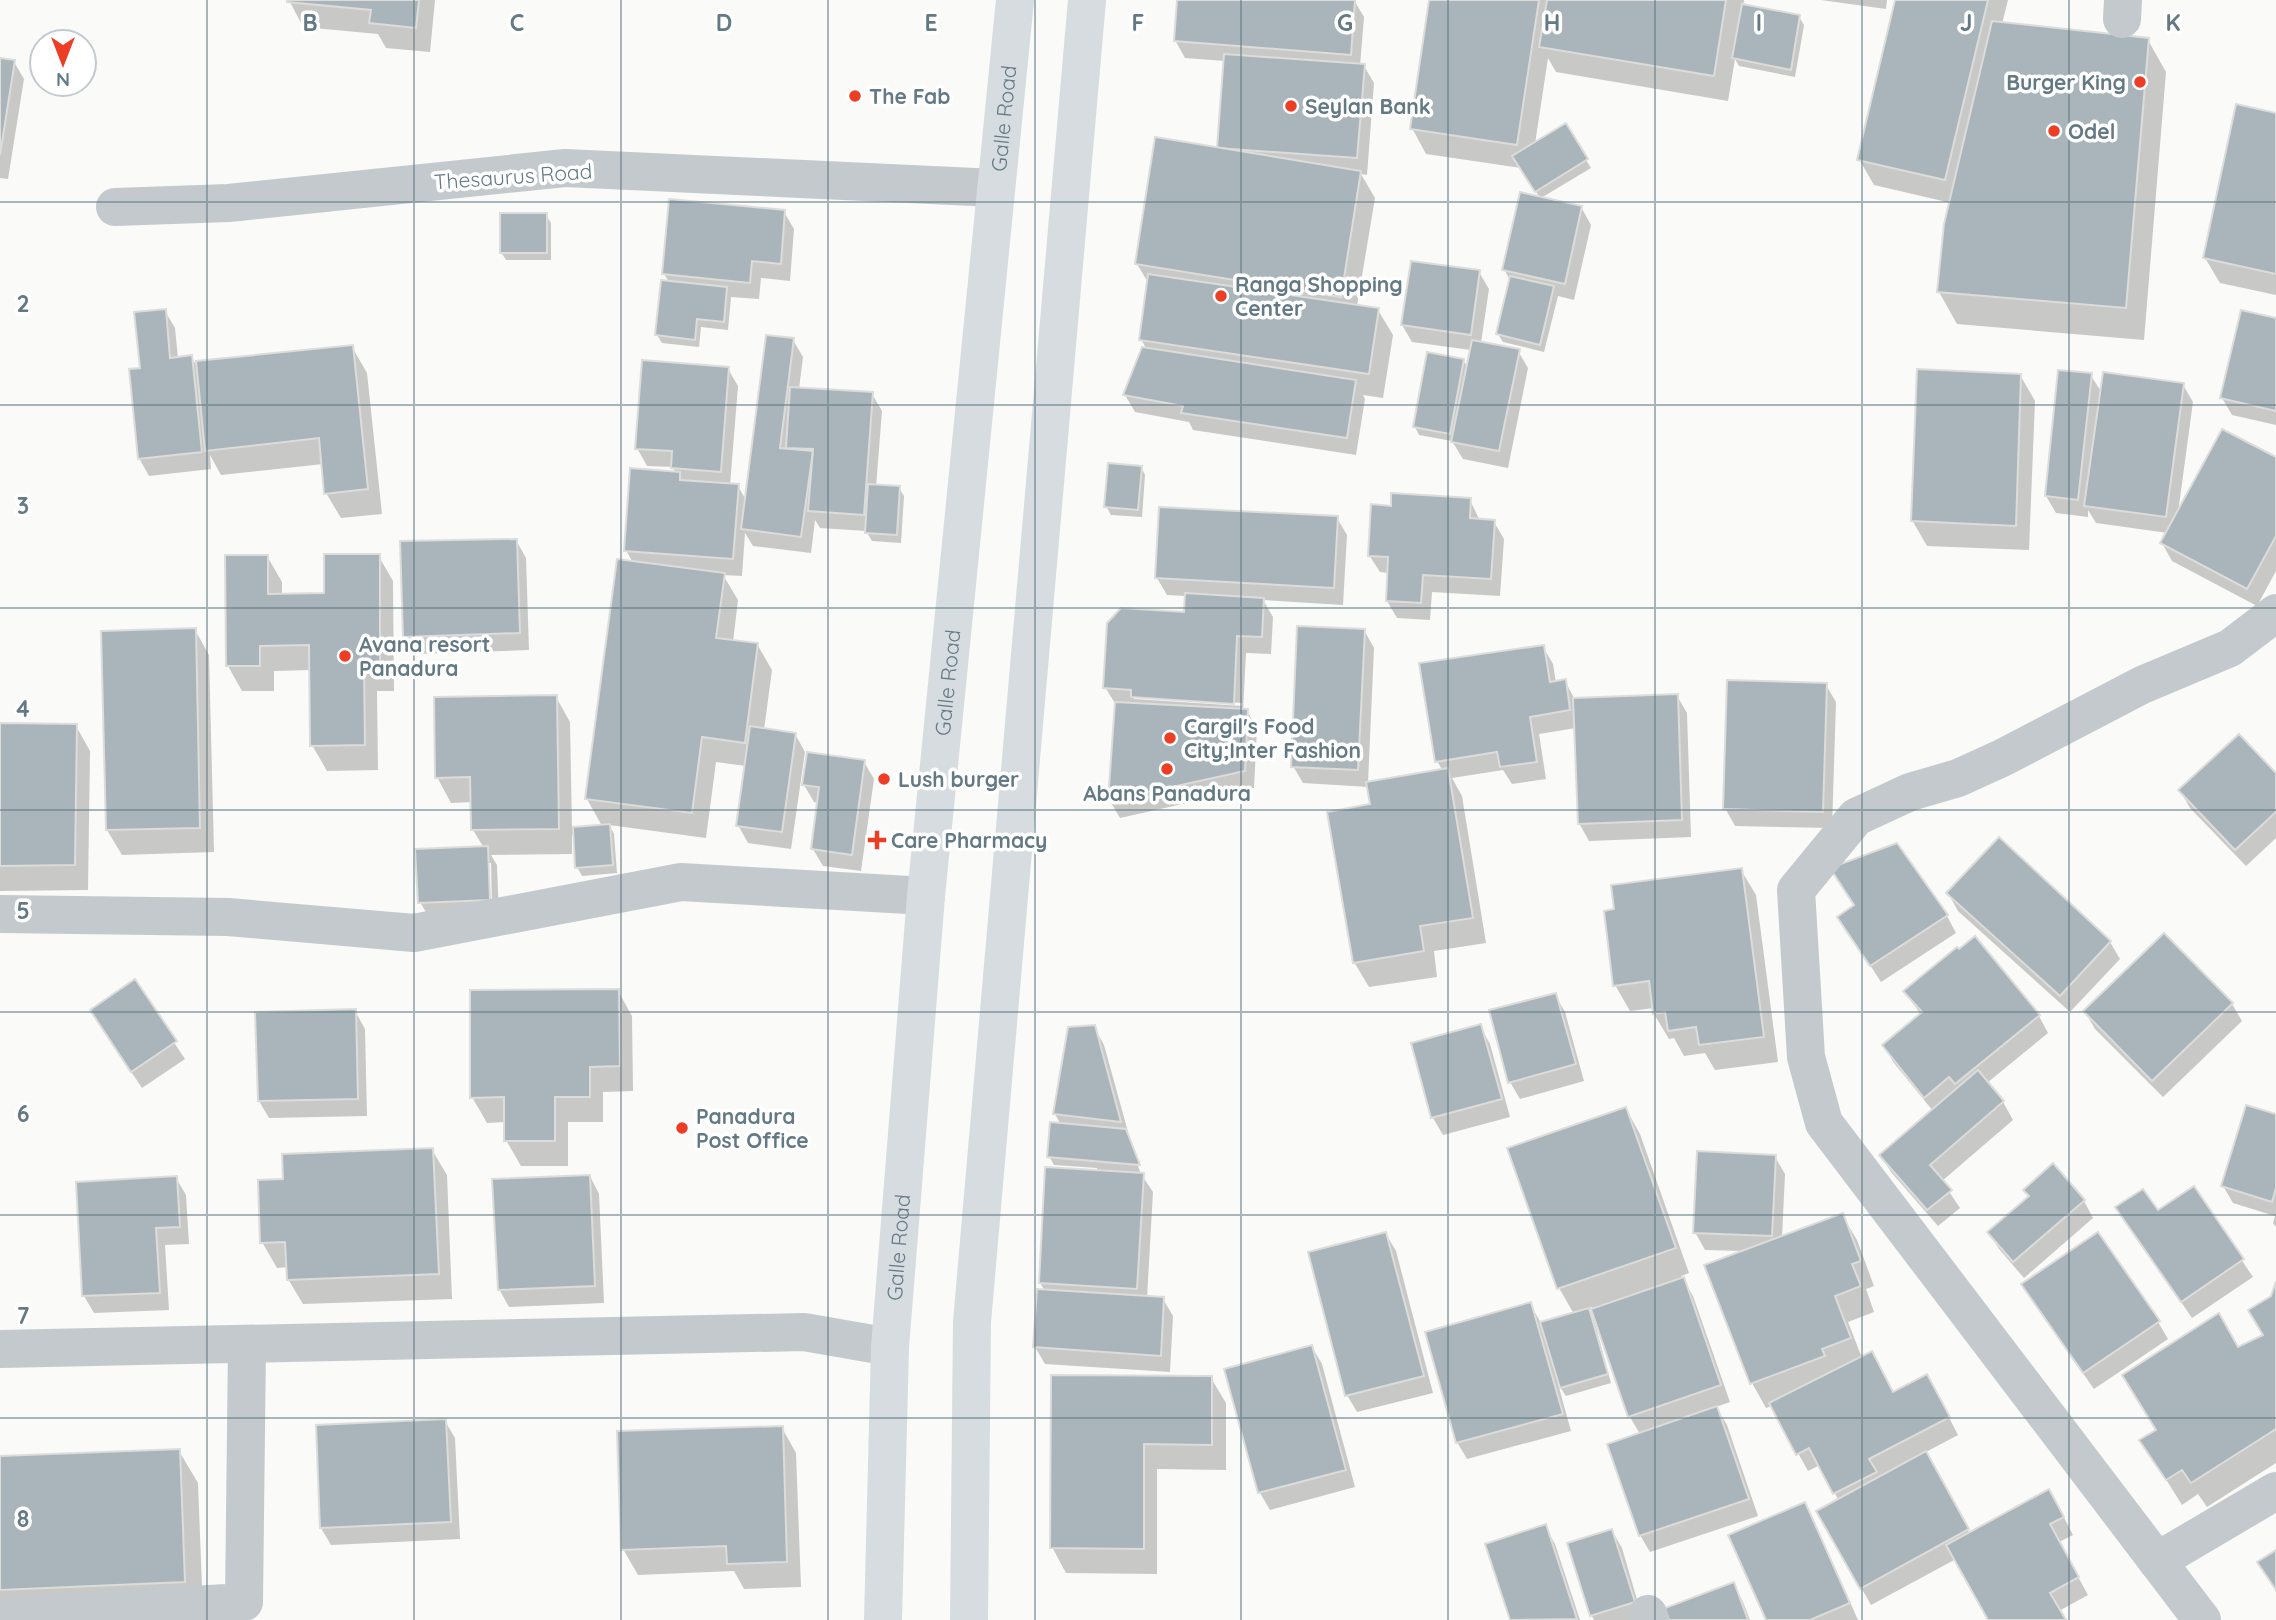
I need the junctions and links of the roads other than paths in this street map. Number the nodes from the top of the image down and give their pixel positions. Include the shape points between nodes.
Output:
1 (1015, 0) edge
2 (1087, 0) edge
3 (996, 188) junction
4 (115, 207) dead end
5 (2276, 612) edge
6 (926, 896) junction
7 (0, 914) edge
8 (247, 1344) junction
9 (891, 1347) junction
10 (0, 1349) edge
11 (2276, 1491) edge
12 (2157, 1561) junction
13 (10, 1620) edge
14 (883, 1620) edge
15 (969, 1620) edge
16 (2202, 1620) edge

1 - 3 highway, Galle Road
2 - 15 highway via 972,1322
3 - 4 street, Thesaurus Road via 565,168 229,203
3 - 6 highway, Galle Road
5 - 12 street via 2230,648 2142,685 2003,758 1856,817 1796,890 1806,1057 1824,1123
6 - 7 street via 681,882 414,933 228,917
6 - 9 highway, Galle Road
8 - 9 street via 804,1332
8 - 10 street
8 - 13 street via 244,1602 15,1615
9 - 14 highway, Galle Road
11 - 12 street
12 - 16 street

